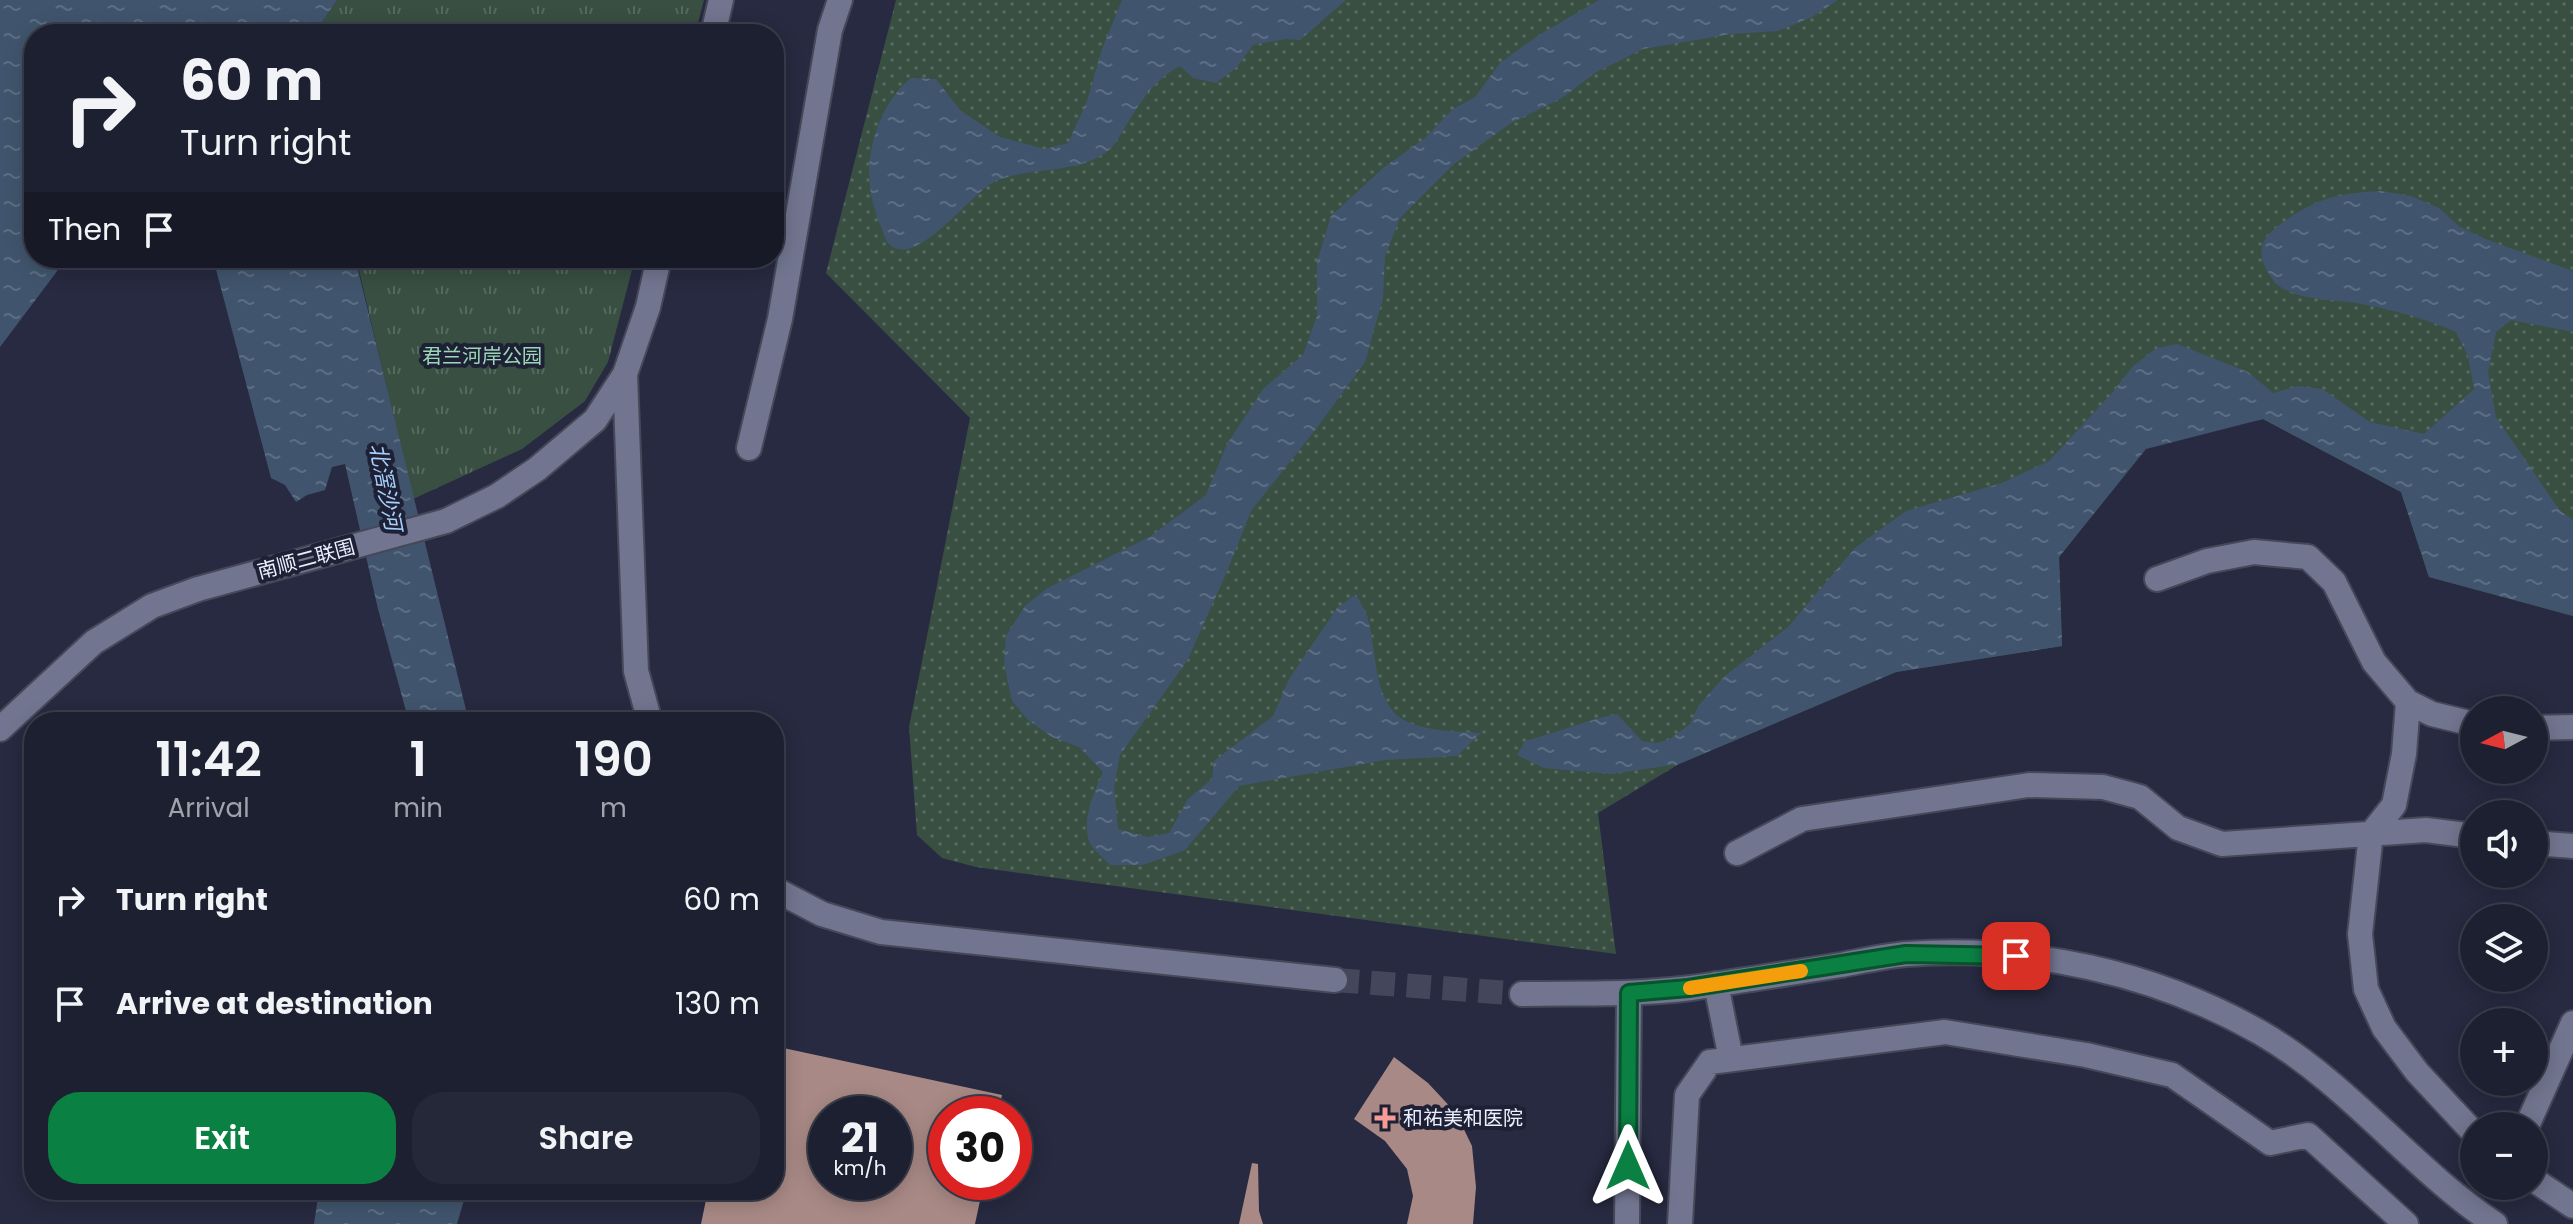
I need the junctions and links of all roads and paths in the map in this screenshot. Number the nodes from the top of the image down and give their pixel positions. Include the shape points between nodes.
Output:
1 (721, 0) edge
2 (840, 0) edge
3 (715, 24) edge
4 (657, 268) edge
5 (625, 374) junction
6 (749, 448) dead end
7 (2157, 579) dead end
8 (2408, 702) junction
9 (647, 712) edge
10 (2460, 721) edge
11 (2573, 727) edge
12 (2548, 728) edge
13 (0, 729) edge
14 (2371, 834) junction
15 (2460, 834) edge
16 (2548, 844) edge
17 (2573, 846) edge
18 (1737, 853) dead end
19 (784, 894) edge
20 (1335, 980) tunnel mouth
21 (1716, 984) junction
22 (1629, 993) junction
23 (1522, 994) tunnel mouth
24 (2573, 1023) edge
25 (1731, 1059) junction
26 (2533, 1112) edge
27 (2460, 1118) edge
28 (2548, 1189) edge
29 (2573, 1206) edge
30 (1627, 1224) edge
31 (1680, 1224) edge
32 (2406, 1224) edge
33 (2495, 1224) edge

1 - 3 street
2 - 6 street via 830,30 780,319
4 - 5 street, 南顺二联围
5 - 9 street via 636,671
5 - 13 street, 南顺二联围 via 595,420 497,496 446,521 152,606 94,642
7 - 8 street via 2254,552 2308,557 2334,582 2374,662
8 - 10 street
8 - 14 street via 2394,805
11 - 12 street
14 - 15 street via 2426,830
14 - 18 street via 2222,844 2178,828 2140,797 2103,787 2029,785 1802,819
14 - 27 street via 2360,934 2366,989 2384,1028
16 - 17 street
19 - 20 street via 822,914 881,932
21 - 22 street
21 - 25 street
21 - 33 street via 1906,954 1985,954 2105,970 2214,1008 2263,1035 2314,1070
22 - 23 street
22 - 30 street
24 - 26 street
25 - 31 street via 1710,1062 1687,1095
25 - 32 street via 1945,1032 2172,1075 2270,1143 2308,1135
28 - 29 street

